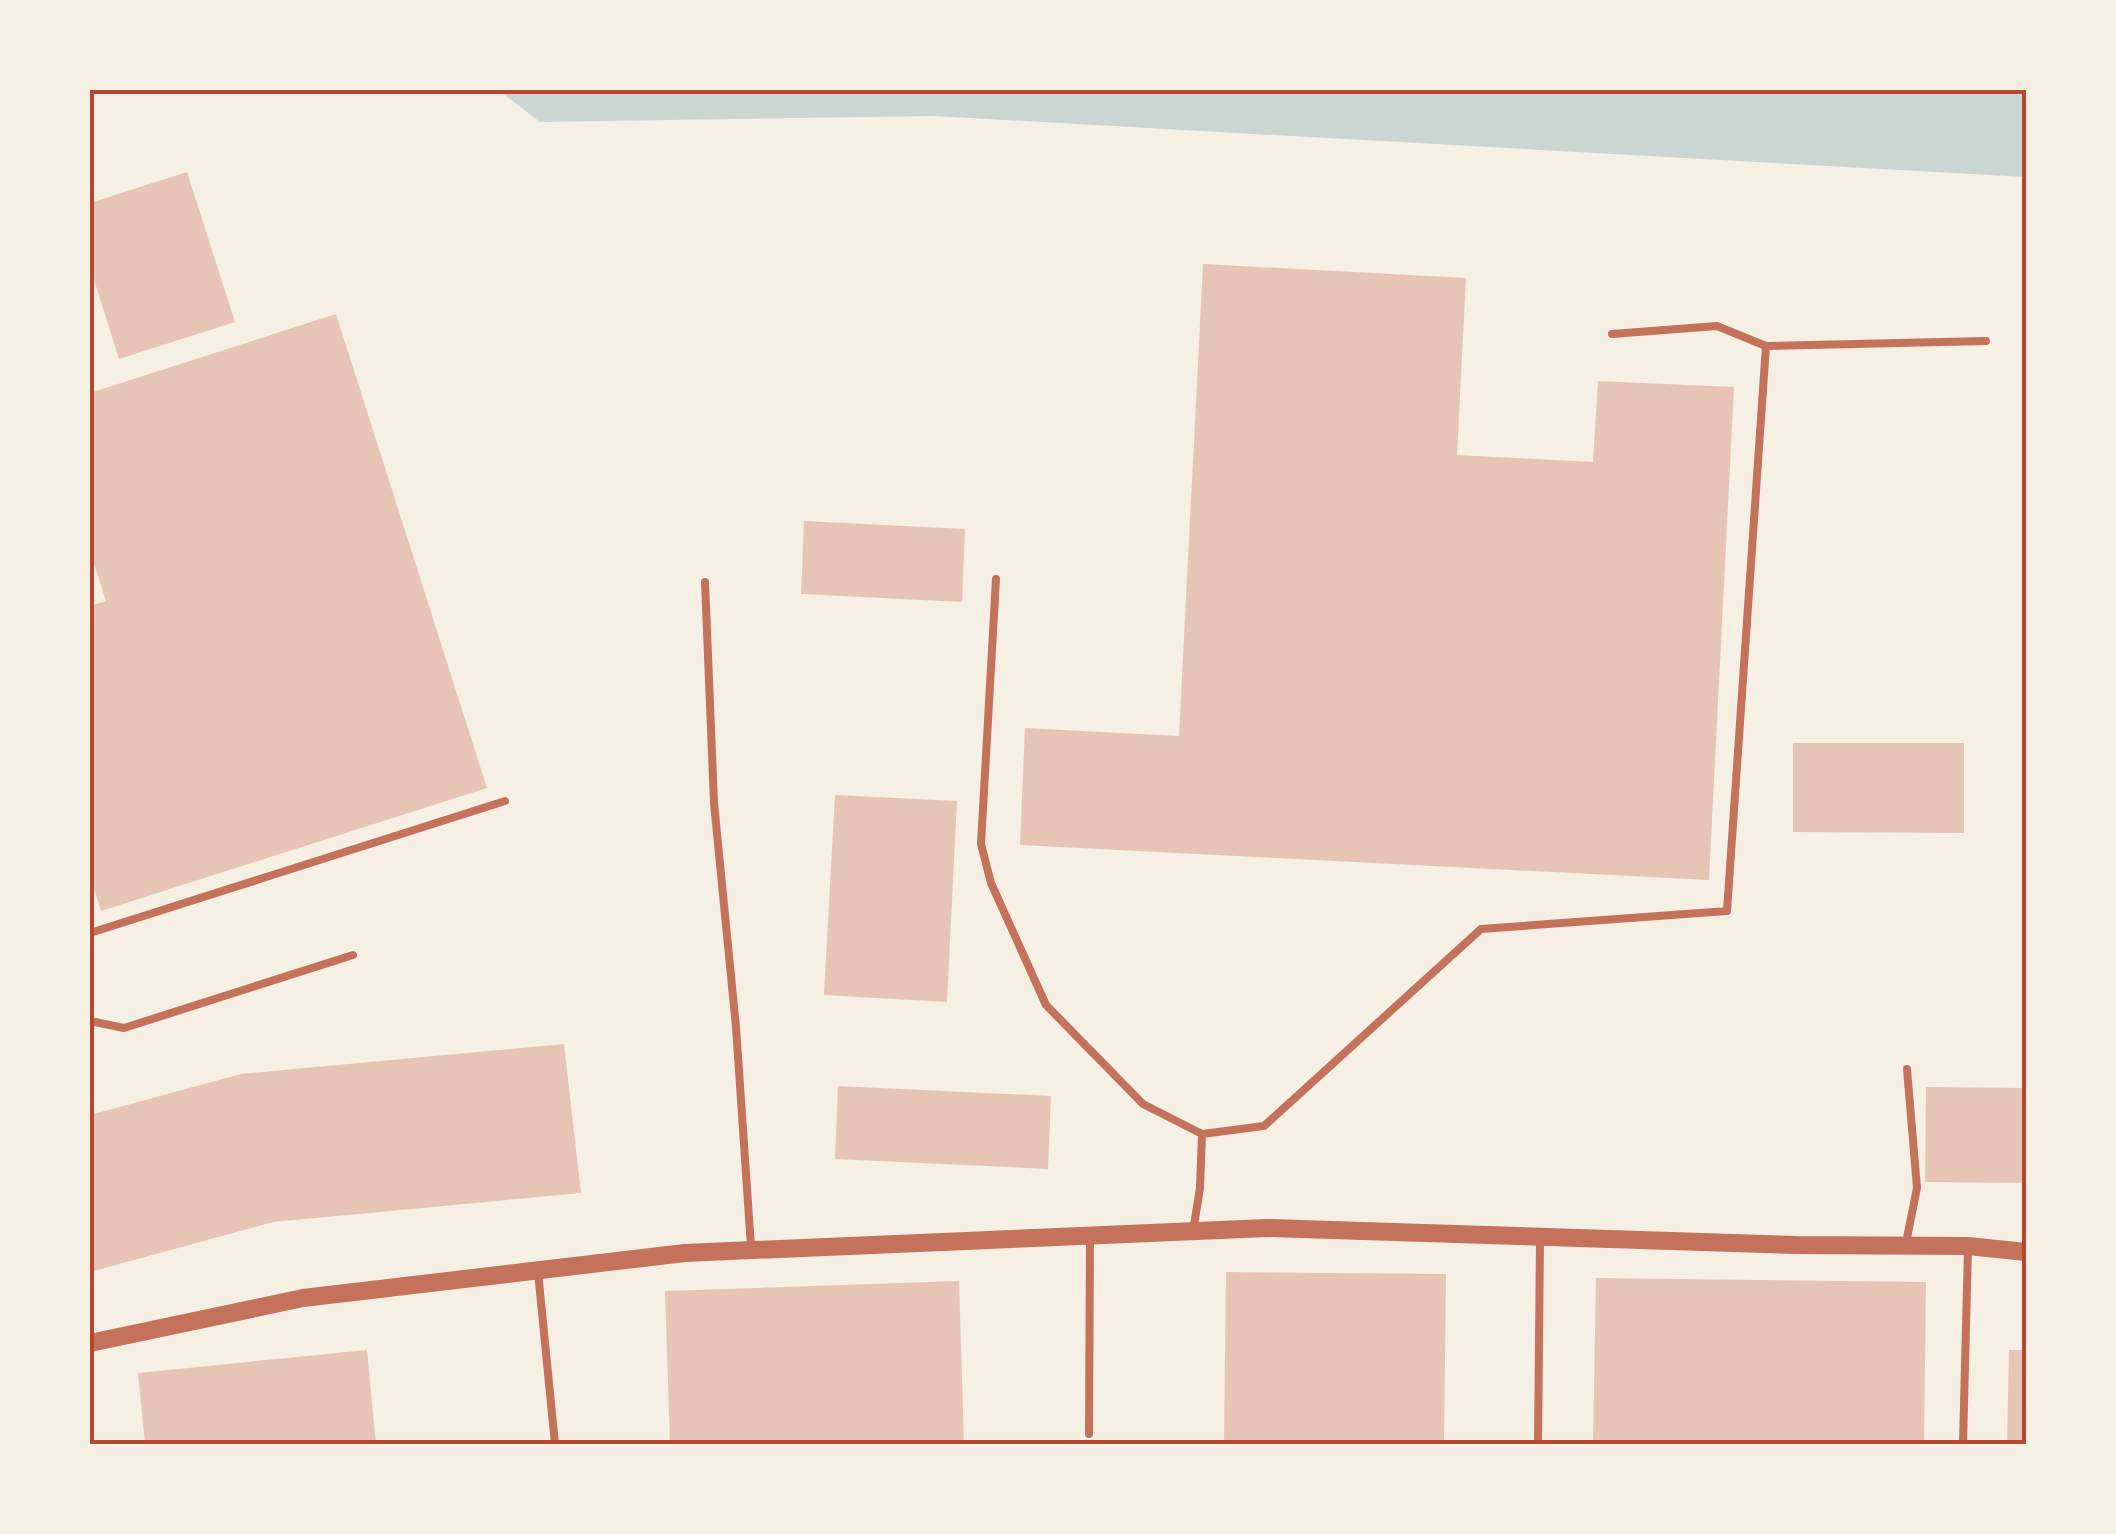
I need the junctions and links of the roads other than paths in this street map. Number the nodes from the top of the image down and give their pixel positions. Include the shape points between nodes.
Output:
1 (1612, 334) dead end
2 (1986, 340) dead end
3 (1766, 346) junction
4 (996, 579) dead end
5 (704, 582) dead end
6 (505, 801) dead end
7 (90, 934) edge
8 (353, 955) dead end
9 (90, 1021) edge
10 (1907, 1069) dead end
11 (1202, 1134) junction
12 (1193, 1231) junction
13 (1090, 1234) junction
14 (1540, 1234) junction
15 (1968, 1246) junction
16 (1906, 1247) junction
17 (751, 1252) junction
18 (2026, 1252) edge
19 (538, 1272) junction
20 (90, 1342) edge
21 (1089, 1434) dead end
22 (555, 1444) edge
23 (1538, 1444) edge
24 (1963, 1444) edge

1 - 3 lane via 1716,326
2 - 3 lane
3 - 11 lane via 1727,911 1481,929 1264,1126
4 - 11 lane via 981,844 991,883 1046,1004 1142,1104
5 - 17 lane via 714,802
6 - 7 lane
8 - 9 lane via 124,1028
10 - 16 lane via 1916,1188
11 - 12 lane
12 - 13 street
12 - 14 street
13 - 17 street
13 - 21 lane
14 - 16 street
14 - 23 lane
15 - 16 street
15 - 18 street
15 - 24 lane
17 - 19 street
19 - 20 street via 303,1298
19 - 22 lane

